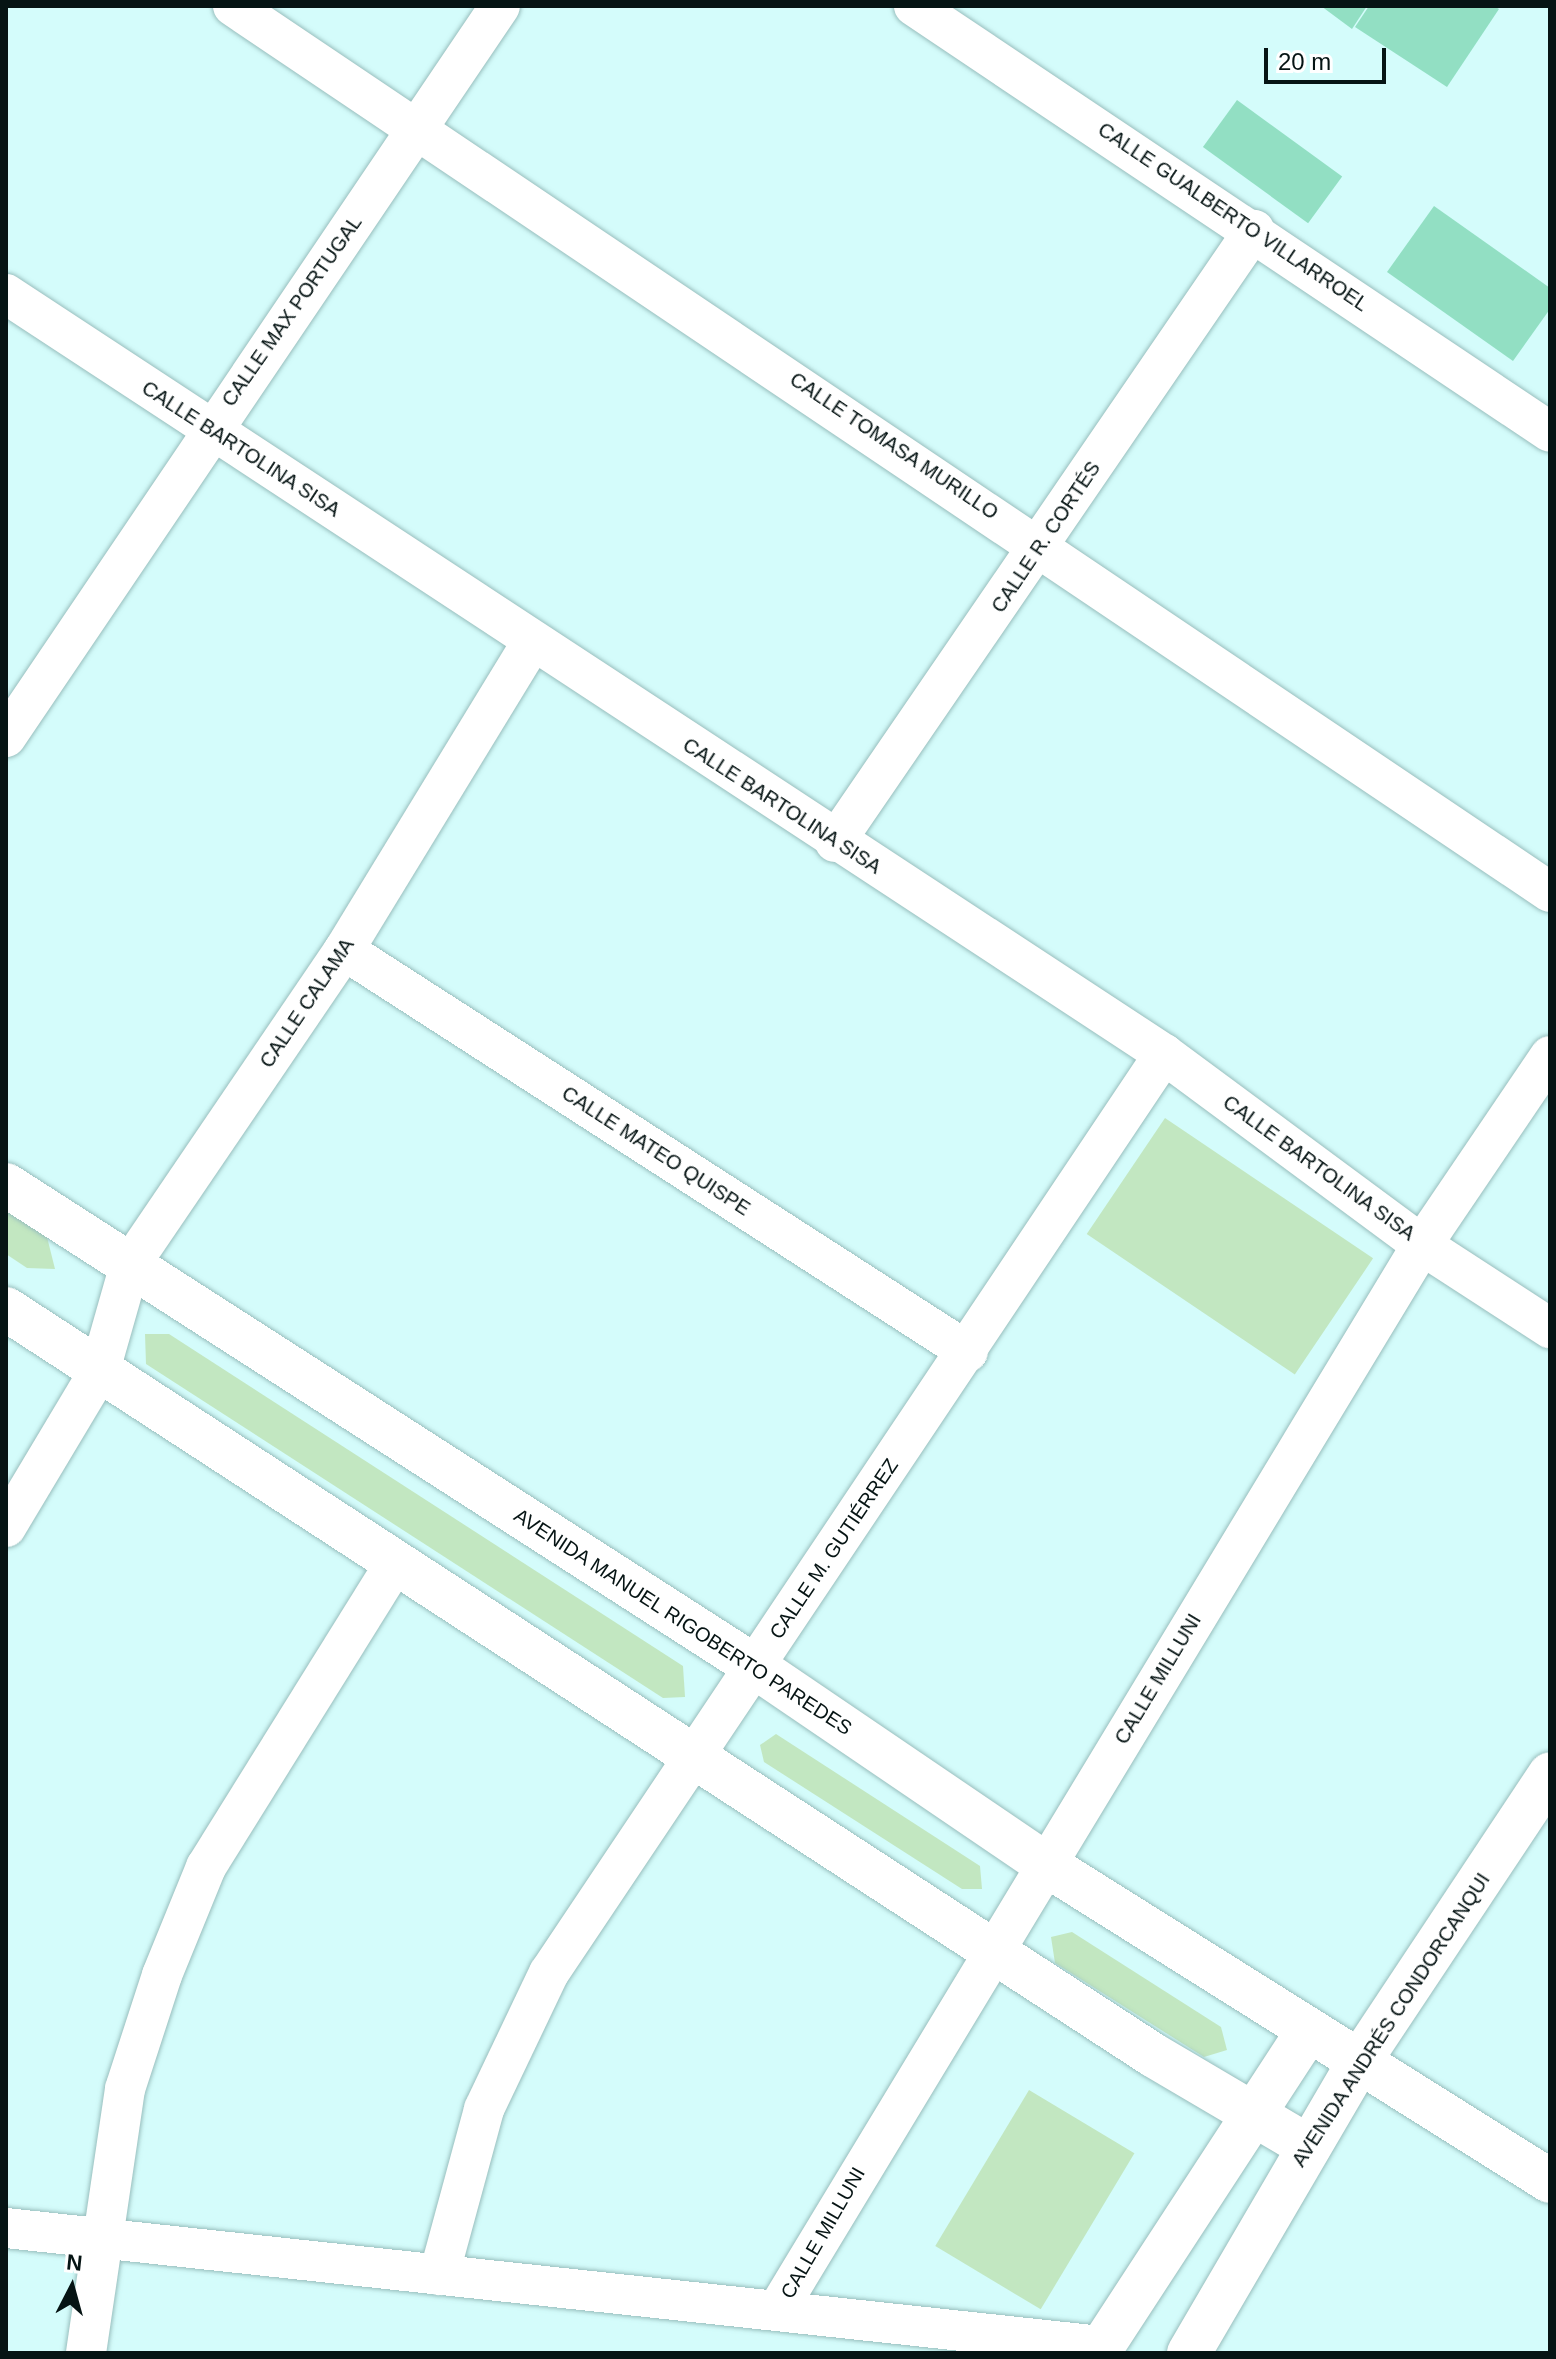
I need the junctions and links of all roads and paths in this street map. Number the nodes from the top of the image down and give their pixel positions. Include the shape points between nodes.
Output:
1 (233, 6) edge
2 (500, 6) edge
3 (914, 6) edge
4 (418, 129) junction
5 (1254, 230) junction
6 (6, 294) edge
7 (1544, 413) edge
8 (209, 429) junction
9 (1042, 544) junction
10 (532, 642) junction
11 (6, 737) edge
12 (835, 842) junction
13 (1550, 892) edge
14 (344, 950) junction
15 (1164, 1054) junction
16 (1550, 1056) edge
17 (6, 1185) edge
18 (1422, 1245) junction
19 (130, 1265) junction
20 (6, 1309) edge
21 (1550, 1328) edge
22 (968, 1352) junction
23 (100, 1370) junction
24 (6, 1527) edge
25 (396, 1562) junction
26 (754, 1666) junction
27 (697, 1757) junction
28 (1550, 1774) edge
29 (1045, 1864) junction
30 (990, 1949) junction
31 (1307, 2032) junction
32 (1357, 2065) junction
33 (1250, 2113) junction
34 (1309, 2147) junction
35 (1550, 2181) edge
36 (6, 2228) edge
37 (100, 2237) junction
38 (439, 2275) junction
39 (778, 2309) junction
40 (1100, 2350) edge
41 (86, 2353) edge
42 (1189, 2353) edge

1 - 4 street, CALLE TOMASA MURILLO
2 - 4 street, CALLE MAX PORTUGAL
3 - 5 street, CALLE GUALBERTO VILLARROEL
4 - 8 street, CALLE MAX PORTUGAL
4 - 9 street, CALLE TOMASA MURILLO
5 - 7 street, CALLE GUALBERTO VILLARROEL
5 - 9 street, CALLE R. CORTÉS
6 - 8 street, CALLE BARTOLINA SISA
8 - 10 street, CALLE BARTOLINA SISA
8 - 11 street, CALLE MAX PORTUGAL
9 - 12 street, CALLE R. CORTÉS
9 - 13 street, CALLE TOMASA MURILLO
10 - 12 street, CALLE BARTOLINA SISA
10 - 14 street, CALLE CALAMA
12 - 15 street, CALLE BARTOLINA SISA
14 - 19 street, CALLE CALAMA
14 - 22 street, CALLE MATEO QUISPE
15 - 18 street, CALLE BARTOLINA SISA
15 - 22 street, CALLE M. GUTIÉRREZ
16 - 18 street, CALLE MILLUNI
17 - 19 street, AVENIDA MANUEL RIGOBERTO PAREDES
18 - 21 street, CALLE BARTOLINA SISA
18 - 29 street, CALLE MILLUNI
19 - 23 street, CALLE CALAMA
19 - 26 street, AVENIDA MANUEL RIGOBERTO PAREDES
20 - 23 street
22 - 26 street, CALLE M. GUTIÉRREZ
23 - 24 street, CALLE CALAMA
23 - 25 street
25 - 27 street
25 - 37 street via 206,1867 125,2089
26 - 27 street, CALLE M. GUTIÉRREZ
26 - 29 street, AVENIDA MANUEL RIGOBERTO PAREDES
27 - 30 street
27 - 38 street, CALLE M. GUTIÉRREZ via 516,2032 458,2186
28 - 32 street, AVENIDA ANDRÉS CONDORCANQUI
29 - 30 street, CALLE MILLUNI
29 - 31 street, AVENIDA MANUEL RIGOBERTO PAREDES
30 - 33 street
30 - 39 street, CALLE MILLUNI
31 - 32 street, AVENIDA MANUEL RIGOBERTO PAREDES
31 - 33 street
32 - 34 street, AVENIDA ANDRÉS CONDORCANQUI
32 - 35 street, AVENIDA MANUEL RIGOBERTO PAREDES
33 - 34 street
33 - 40 street
34 - 42 street, AVENIDA ANDRÉS CONDORCANQUI
36 - 37 street
37 - 38 street
37 - 41 street
38 - 39 street
39 - 40 street

